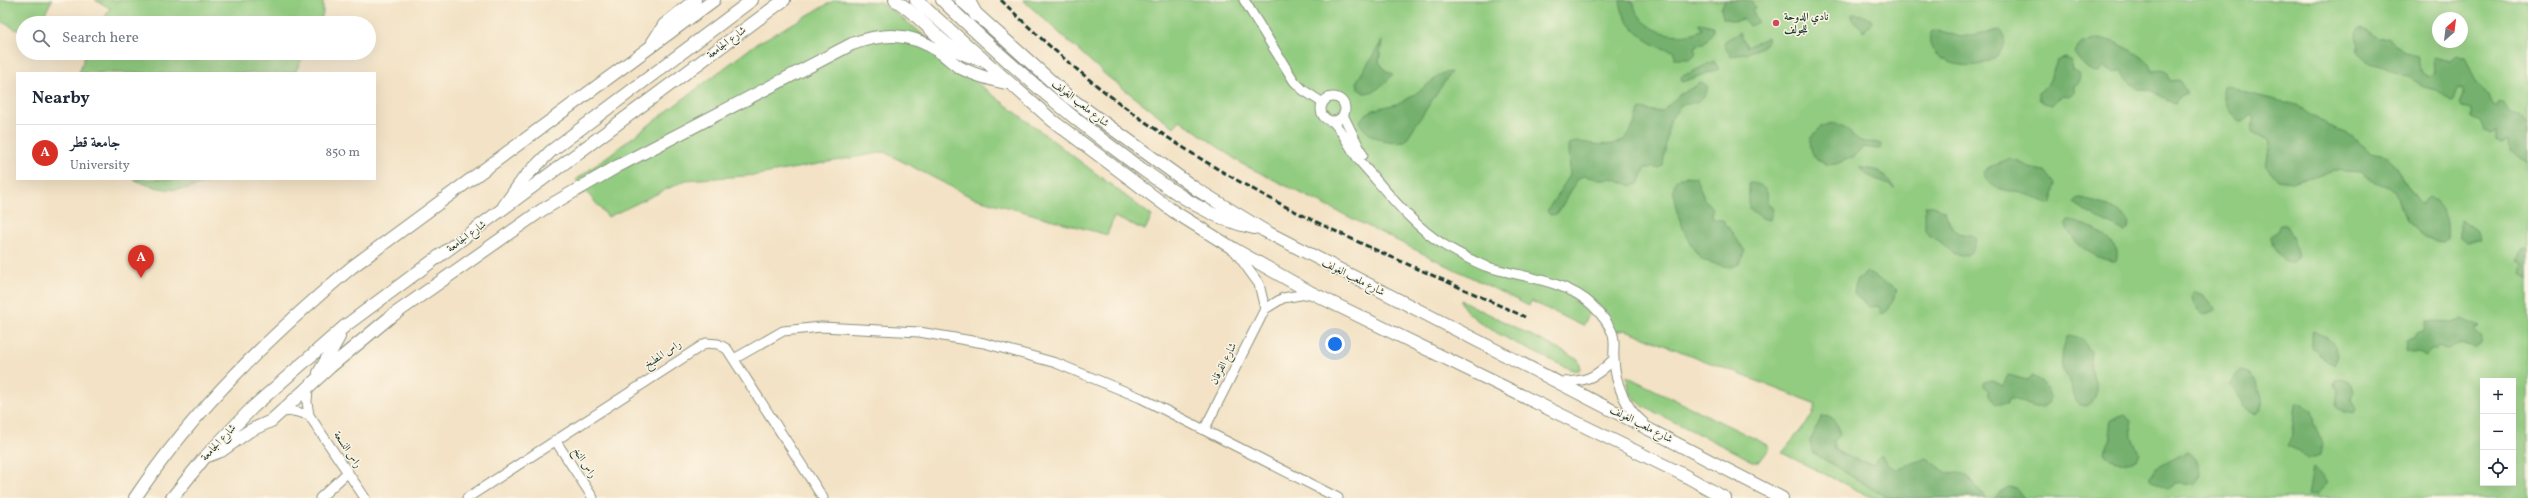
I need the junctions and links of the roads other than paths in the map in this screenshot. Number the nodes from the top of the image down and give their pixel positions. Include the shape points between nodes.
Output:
1 (695, 0) edge
2 (714, 0) edge
3 (752, 0) edge
4 (792, 0) edge
5 (895, 0) edge
6 (916, 0) edge
7 (942, 0) edge
8 (961, 0) edge
9 (968, 0) edge
10 (1244, 0) edge
11 (781, 2) edge
12 (976, 15) junction
13 (651, 46) junction
14 (980, 59) junction
15 (1009, 84) junction
16 (1323, 103) junction
17 (1343, 115) junction
18 (1332, 121) junction
19 (1369, 171) junction
20 (501, 212) junction
21 (1265, 231) junction
22 (1234, 249) junction
23 (1312, 293) junction
24 (1265, 309) junction
25 (346, 326) junction
26 (734, 359) junction
27 (1614, 359) junction
28 (1556, 382) junction
29 (312, 385) junction
30 (282, 412) junction
31 (310, 415) junction
32 (1204, 430) junction
33 (1654, 431) junction
34 (554, 440) junction
35 (205, 457) junction
36 (348, 472) junction
37 (135, 498) edge
38 (172, 498) edge
39 (320, 498) edge
40 (365, 498) edge
41 (467, 498) edge
42 (593, 498) edge
43 (823, 498) edge
44 (1338, 498) edge
45 (1725, 498) edge
46 (1782, 498) edge

1 - 13 main road via 664,25
2 - 13 main road
3 - 20 main road via 551,151 524,178
4 - 11 main road, شارع الجامعة
5 - 14 main road via 948,47 965,56
6 - 14 main road
7 - 21 main road via 1048,96 1145,171 1211,214
8 - 12 main road, شارع ملعب الغولف
9 - 12 highway
10 - 16 street via 1294,81
11 - 20 main road, شارع الجامعة
12 - 21 main road, شارع ملعب الغولف via 1070,98 1142,152
13 - 37 main road via 352,267 304,308 260,347 208,403
14 - 15 main road
15 - 22 main road via 1111,166 1173,211
15 - 29 main road via 978,76 959,67 932,47 901,36 879,36 852,44 618,166 542,210 389,318
16 - 17 street via 1331,98 1338,99 1344,106
16 - 18 street via 1322,114
17 - 18 street
17 - 19 street via 1367,161
18 - 19 street via 1338,126 1362,165
19 - 27 street via 1407,216 1444,245 1485,266 1553,285 1586,300 1612,332 1615,343
20 - 25 main road, شارع الجامعة
21 - 28 main road, شارع ملعب الغولف
22 - 23 main road
22 - 24 street via 1259,284
23 - 24 street via 1283,298
23 - 45 main road via 1682,474
24 - 32 street, شارع الفرقان
25 - 29 main road
25 - 35 main road, شارع الجامعة via 253,407
26 - 32 street via 783,331 886,329 947,336 990,344 1056,363 1141,398
26 - 34 street, راس المطبخ via 722,346 712,343 701,345
26 - 43 street, راس المطبخ
27 - 28 street via 1589,379
27 - 33 street via 1620,388 1628,405 1636,417
28 - 33 main road, شارع ملعب الغولف
29 - 30 main road
29 - 31 street, راس النسعة via 307,402
30 - 31 street via 293,411
30 - 35 main road via 271,422 249,431 221,451
31 - 36 street, راس النسعة
32 - 44 street
33 - 46 main road, شارع ملعب الغولف
34 - 41 street, راس المطبخ
34 - 42 street, راس النخ
35 - 38 main road, شارع الجامعة
36 - 39 street
36 - 40 street, راس النسعة

